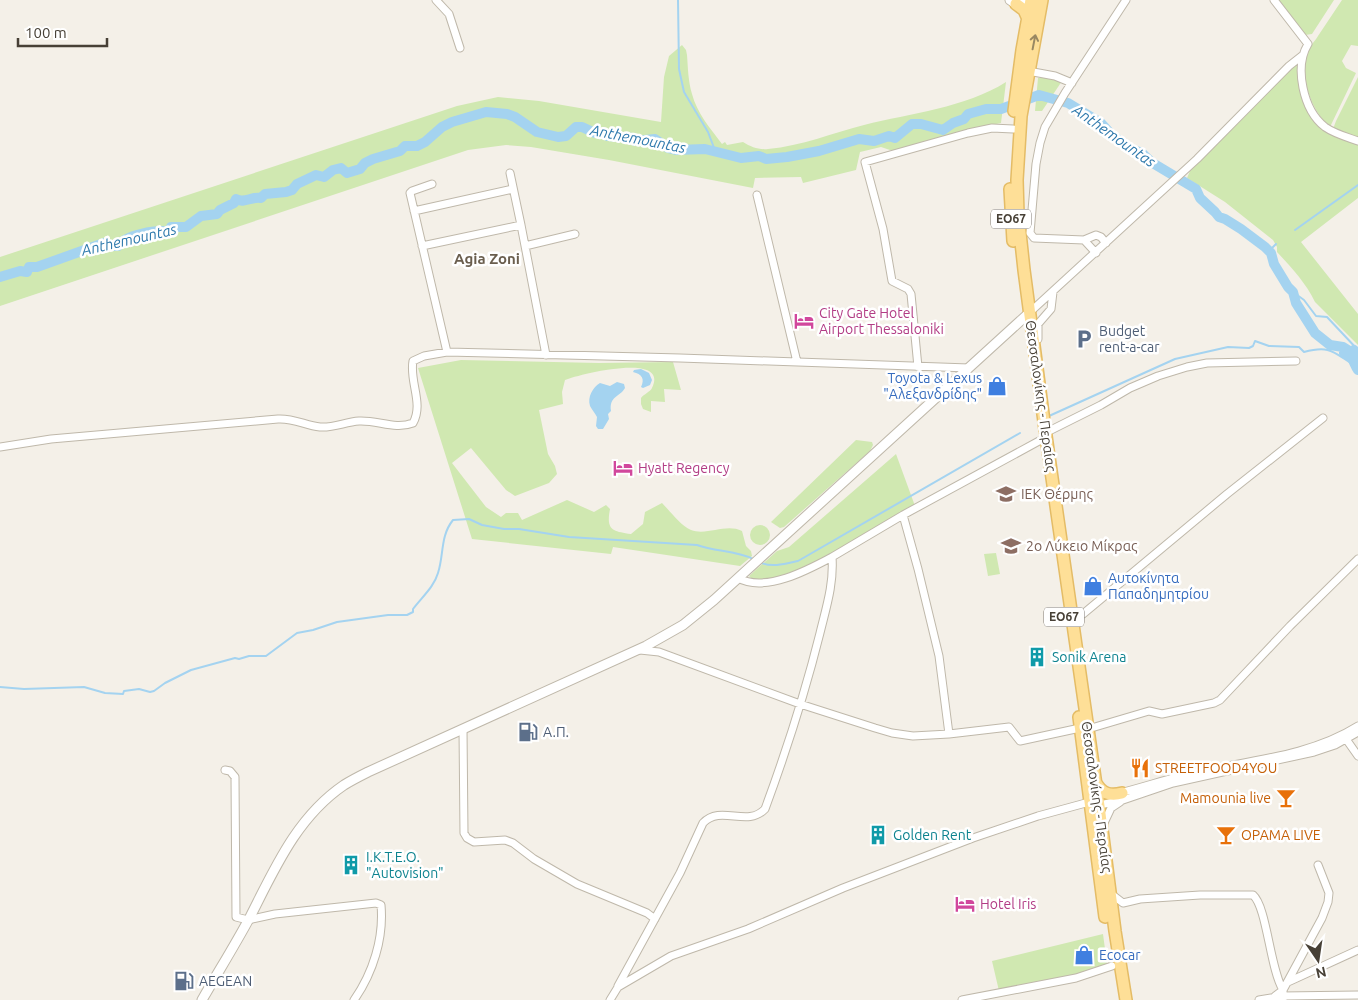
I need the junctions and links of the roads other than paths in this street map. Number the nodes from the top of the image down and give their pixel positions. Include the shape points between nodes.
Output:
1 (436, 0) edge
2 (1031, 0) edge
3 (1042, 0) edge
4 (1126, 0) edge
5 (1274, 0) edge
6 (1016, 1) edge
7 (1028, 19) junction
8 (460, 48) dead end
9 (1303, 55) junction
10 (1028, 71) junction
11 (1022, 83) junction
12 (1072, 83) junction
13 (1016, 121) junction
14 (1358, 141) edge
15 (510, 173) dead end
16 (432, 184) dead end
17 (513, 188) junction
18 (757, 196) dead end
19 (414, 211) junction
20 (521, 225) junction
21 (575, 234) dead end
22 (1084, 240) junction
23 (1106, 243) junction
24 (422, 246) junction
25 (525, 246) junction
26 (1096, 252) junction
27 (1053, 292) junction
28 (1026, 316) junction
29 (447, 352) junction
30 (546, 355) junction
31 (1296, 361) dead end
32 (797, 362) junction
33 (918, 367) junction
34 (969, 368) junction
35 (1039, 384) junction
36 (1038, 409) junction
37 (1323, 418) dead end
38 (1042, 434) junction
39 (0, 447) edge
40 (903, 515) junction
41 (832, 558) junction
42 (1358, 559) edge
43 (738, 578) junction
44 (1072, 618) junction
45 (661, 639) junction
46 (639, 650) junction
47 (664, 654) junction
48 (800, 704) junction
49 (1358, 726) edge
50 (1084, 728) junction
51 (463, 729) junction
52 (1358, 732) edge
53 (949, 734) junction
54 (1346, 739) junction
55 (1358, 756) edge
56 (225, 770) dead end
57 (1096, 781) junction
58 (1123, 796) junction
59 (1095, 803) junction
60 (1102, 830) junction
61 (1318, 865) dead end
62 (1110, 893) junction
63 (655, 919) junction
64 (248, 920) junction
65 (1357, 951) edge
66 (1112, 966) junction
67 (1288, 982) junction
68 (618, 987) junction
69 (1281, 995) edge
70 (1358, 995) edge
71 (202, 1000) edge
72 (354, 1000) edge
73 (610, 1000) edge
74 (962, 1000) edge
75 (1119, 1000) edge
76 (1126, 1000) edge
77 (1259, 1000) edge

1 - 8 street via 449,14
2 - 7 main road, Θεσσαλονίκης - Περαίας / ΕΟ67
10 -> 3 main road, Θεσσαλονίκης - Περαίας / ΕΟ67
4 - 12 street
5 - 9 street via 1308,44
6 - 7 main road
7 - 11 main road, Θεσσαλονίκης - Περαίας / ΕΟ67
9 - 14 street via 1303,82 1315,115 1325,127
9 - 23 street
10 - 11 main road, Θεσσαλονίκης - Περαίας / ΕΟ67
10 - 12 street
11 - 13 main road, Θεσσαλονίκης - Περαίας / ΕΟ67
12 - 22 street via 1050,116 1044,132 1030,232 1034,238 1042,240
13 - 28 main road, Θεσσαλονίκης - Περαίας / ΕΟ67 via 1017,196
13 - 33 street via 865,162 883,230 892,281 911,294
15 - 17 street
16 - 19 street via 411,191
17 - 19 street
17 - 20 street
18 - 32 street
19 - 24 street
20 - 24 street
20 - 25 street
21 - 25 street
22 - 23 street via 1096,235
22 - 26 street
23 - 26 street
24 - 29 street
25 - 30 street
26 - 27 street
27 - 28 street
27 - 35 street via 1051,310 1038,324
28 - 34 street
28 - 35 main road, Θεσσαλονίκης - Περαίας / ΕΟ67
28 - 36 main road, Θεσσαλονίκης - Περαίας / ΕΟ67
29 - 30 street
29 - 39 street via 413,361 416,416 413,423 407,425 362,421 330,427 286,418 51,439
30 - 32 street
31 - 38 street via 1188,367 1130,388
32 - 33 street
33 - 34 street
34 - 43 street
35 - 36 main road, Θεσσαλονίκης - Περαίας / ΕΟ67
36 - 38 main road, Θεσσαλονίκης - Περαίας / ΕΟ67
37 - 44 street via 1082,614
38 - 40 street
38 - 44 main road, Θεσσαλονίκης - Περαίας / ΕΟ67
38 - 50 main road, Θεσσαλονίκης - Περαίας / ΕΟ67
40 - 41 street
40 - 53 street via 939,656
41 - 43 street via 772,581 750,582
41 - 48 street via 830,592
42 - 50 street via 1217,702 1162,714 1149,711
43 - 45 street via 683,626
44 - 50 main road, Θεσσαλονίκης - Περαίας / ΕΟ67
45 - 46 street
45 - 47 street via 660,647
46 - 47 street
46 - 51 street
47 - 48 street
48 - 53 street via 892,733 913,736
48 - 63 street via 765,809 752,818 721,815 702,823
49 - 58 street via 1320,745 1184,775
50 - 53 street via 1020,741 1009,727
50 - 57 main road, Θεσσαλονίκης - Περαίας / ΕΟ67
50 - 59 main road, Θεσσαλονίκης - Περαίας / ΕΟ67
51 - 63 street via 464,833 467,838 474,842 505,840 513,843 576,884
51 - 64 street via 368,772 330,796 307,819 284,851
52 - 54 street
54 - 55 street
54 - 58 street via 1314,752
56 - 64 street via 235,777 236,916
57 - 58 main road via 1102,792
57 - 59 main road, Θεσσαλονίκης - Περαίας / ΕΟ67
58 - 59 street
58 - 60 street via 1111,808
59 - 60 main road, Θεσσαλονίκης - Περαίας / ΕΟ67
59 - 66 main road, Θεσσαλονίκης - Περαίας / ΕΟ67
59 - 68 street via 1038,816 843,888 748,929 671,956
60 - 62 main road, Θεσσαλονίκης - Περαίας / ΕΟ67
61 - 67 street via 1329,898
62 - 69 street via 1123,902 1205,895 1253,895 1258,901
62 - 76 main road, Θεσσαλονίκης - Περαίας / ΕΟ67
63 - 68 street
64 - 71 street
64 - 72 street via 275,914 381,905 379,946
65 - 67 street
66 - 74 street via 1076,978
66 - 75 main road, Θεσσαλονίκης - Περαίας / ΕΟ67
67 - 69 street
68 - 73 street
69 - 70 street
69 - 77 street

